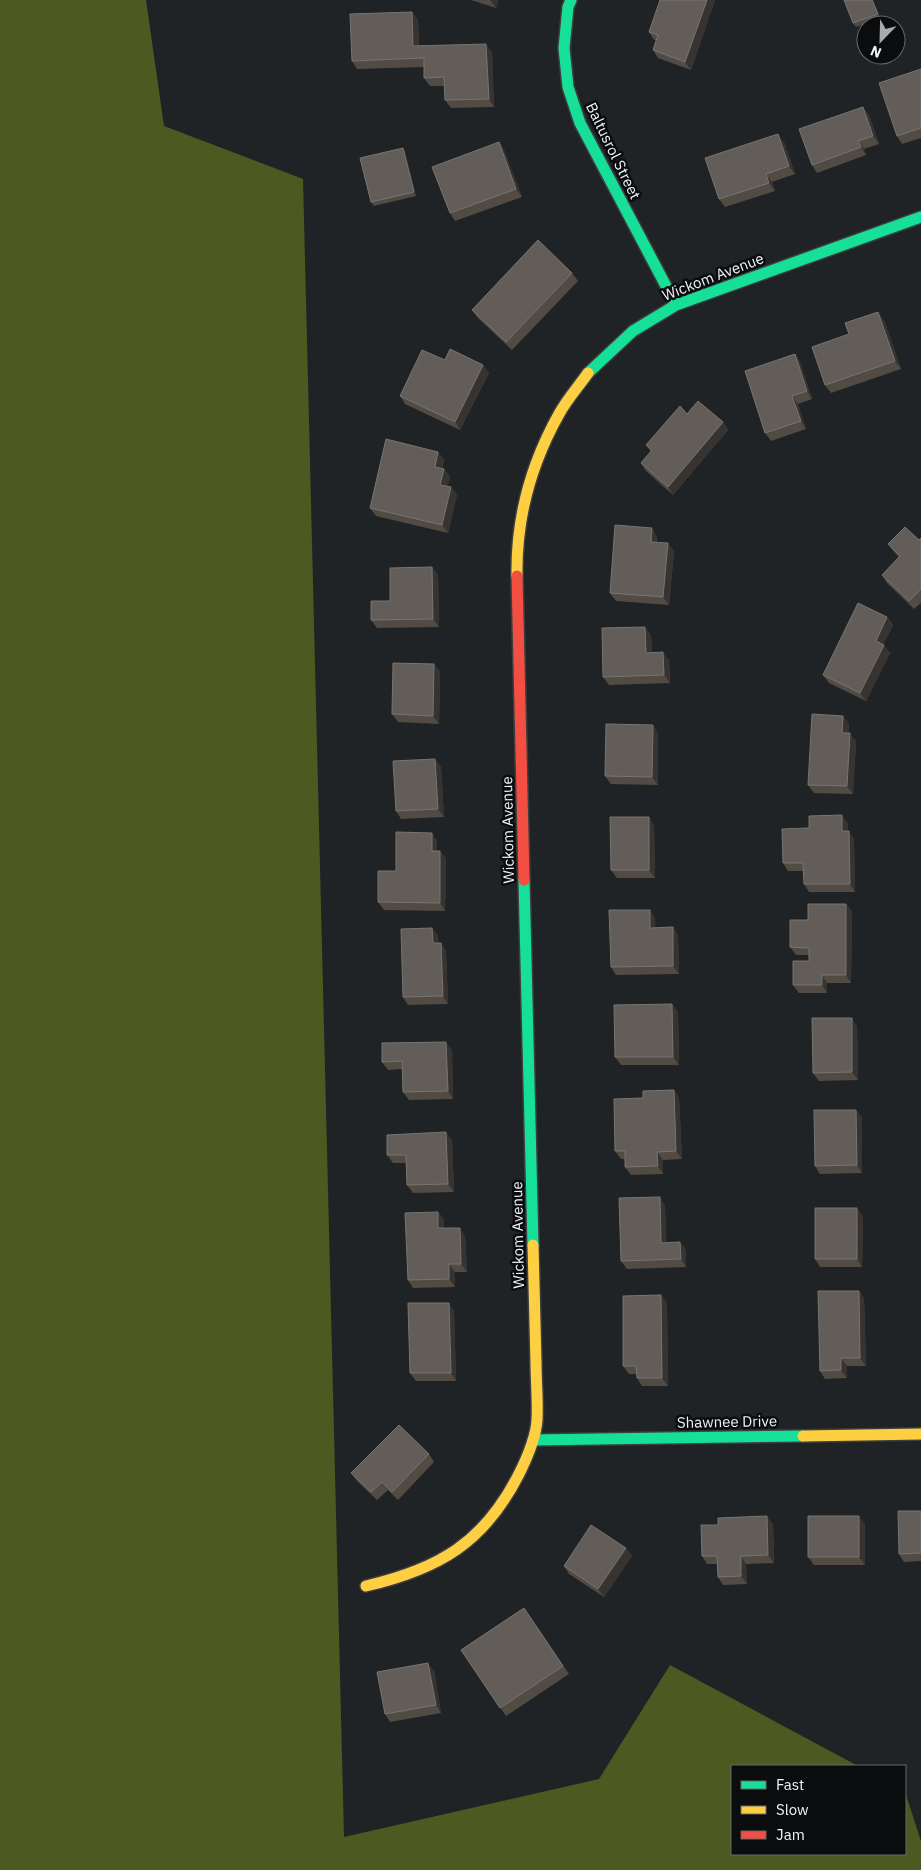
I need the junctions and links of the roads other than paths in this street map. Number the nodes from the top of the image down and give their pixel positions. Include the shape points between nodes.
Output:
1 (571, 0) edge
2 (921, 217) edge
3 (676, 305) junction
4 (921, 1434) edge
5 (533, 1440) junction
6 (366, 1586) dead end

1 - 3 street, Baltusrol Street via 564,48 568,86 580,123
2 - 3 street, Wickom Avenue
3 - 5 street, Wickom Avenue via 633,331 592,368 560,412 537,457 522,509 517,560 537,1421
4 - 5 street, Shawnee Drive
5 - 6 street, Wickom Avenue via 518,1480 497,1512 465,1544 429,1566 394,1580

